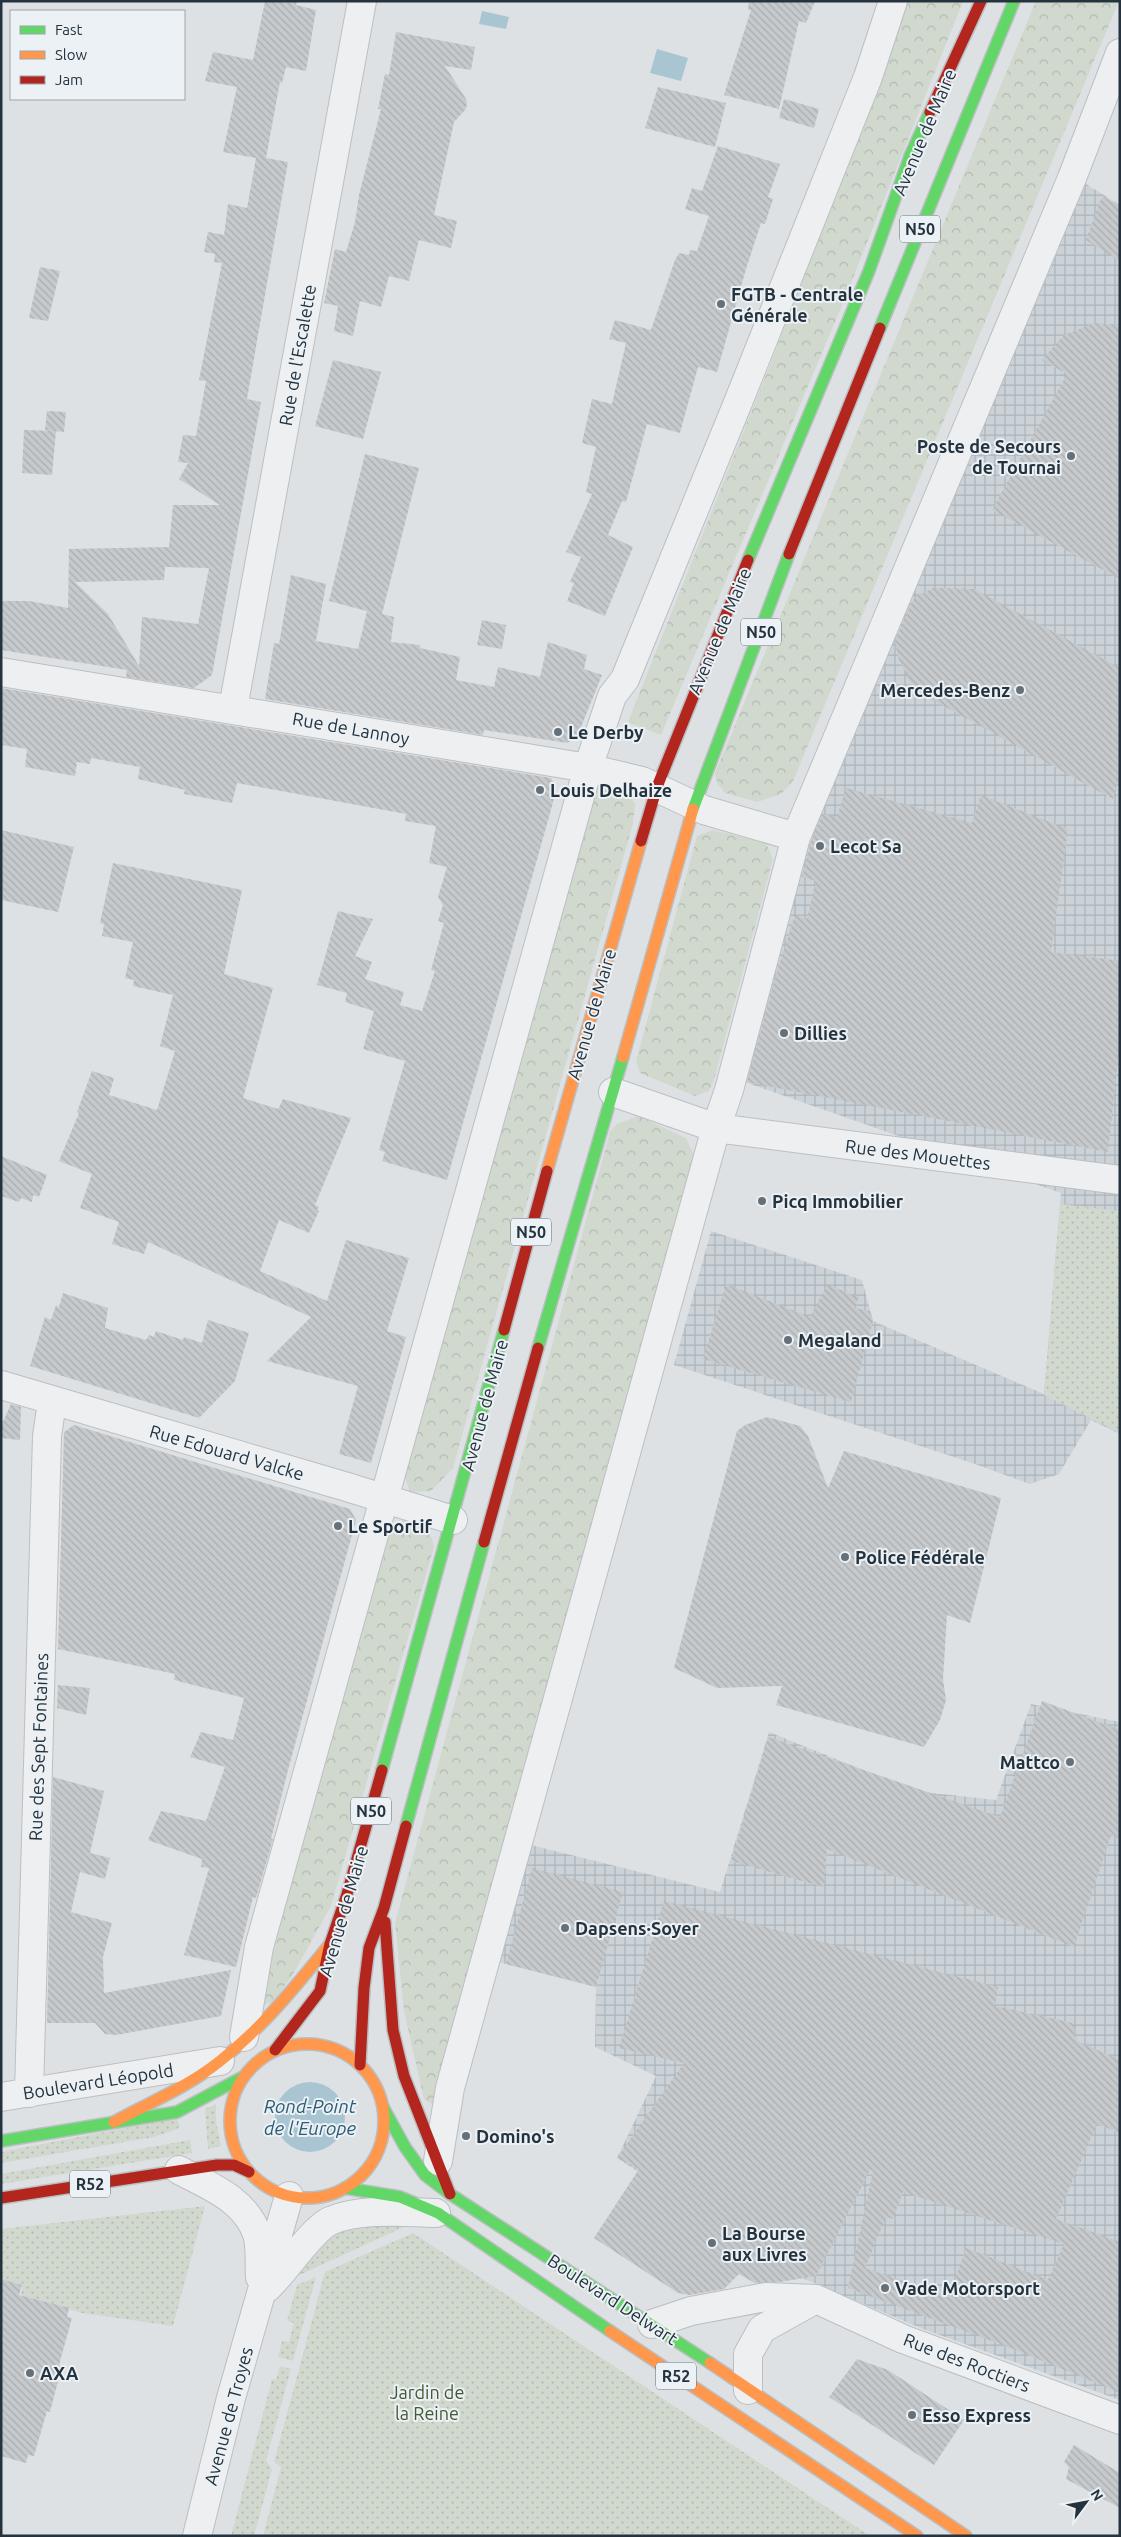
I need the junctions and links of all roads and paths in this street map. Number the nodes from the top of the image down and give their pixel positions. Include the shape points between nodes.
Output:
1 (362, 1) edge
2 (893, 1) edge
3 (981, 1) edge
4 (1014, 1) edge
5 (1120, 53) edge
6 (1, 672) edge
7 (233, 708) junction
8 (588, 768) junction
9 (656, 787) junction
10 (694, 806) junction
11 (796, 837) junction
12 (613, 1092) junction
13 (716, 1128) junction
14 (1120, 1180) edge
15 (1, 1385) edge
16 (52, 1402) junction
17 (383, 1498) junction
18 (453, 1520) junction
19 (384, 1908) junction
20 (330, 1944) junction
21 (244, 2036) junction
22 (275, 2050) junction
23 (208, 2063) junction
24 (360, 2065) junction
25 (243, 2077) junction
26 (29, 2093) junction
27 (1, 2097) edge
28 (383, 2107) junction
29 (114, 2122) junction
30 (1, 2141) edge
31 (438, 2161) junction
32 (179, 2170) junction
33 (249, 2172) junction
34 (345, 2188) junction
35 (289, 2196) junction
36 (1, 2198) edge
37 (444, 2203) junction
38 (260, 2296) junction
39 (816, 2299) junction
40 (652, 2324) junction
41 (748, 2390) junction
42 (1120, 2420) edge
43 (197, 2536) edge
44 (917, 2536) edge
45 (966, 2536) edge

1 - 7 street, Rue de l'Escalette
2 - 8 street via 868,77 736,409 625,679 612,696
3 - 9 main road, Avenue de Maire / N50 via 910,156 869,271
4 - 10 main road, Avenue de Maire / N50 via 826,458
5 - 11 street via 1069,186
6 - 7 street, Rue de Lannoy
7 - 8 street, Rue de Lannoy
8 - 9 street, Rue de Lannoy
8 - 17 street
9 - 10 street, Rue de Lannoy
9 - 18 main road, Avenue de Maire / N50 via 570,1087
10 - 11 street, Rue de Lannoy
10 - 12 main road, Avenue de Maire / N50
11 - 13 street
12 - 13 street
12 - 19 main road, Avenue de Maire / N50 via 553,1293
13 - 14 street, Rue des Mouettes
13 - 31 street via 450,2088
15 - 16 street, Rue Edouard Valcke
16 - 17 street, Rue Edouard Valcke
16 - 26 street, Rue des Sept Fontaines via 47,1436
17 - 18 street, Rue Edouard Valcke
17 - 21 street via 374,1541 257,1955
18 - 20 main road, Avenue de Maire / N50
19 - 24 main road, Avenue de Maire / N50 via 370,1948 364,1988
19 - 31 main road via 393,2030 404,2076
20 - 21 main road via 282,2004
20 - 22 main road, Avenue de Maire / N50 via 320,1991
21 - 23 main road
22 - 24 main road, R52 via 297,2044 320,2044 342,2051
22 - 25 main road, R52 via 257,2061
23 - 26 street, Boulevard Léopold
23 - 29 main road via 198,2076
24 - 28 main road, R52 via 375,2084
25 - 29 main road, R52 via 177,2112
25 - 33 main road, R52 via 232,2100 230,2125 236,2150
26 - 27 street, Boulevard Léopold
28 - 34 main road, R52 via 384,2131 377,2154 364,2173
28 - 37 main road, Boulevard Delwart / R52
29 - 30 main road, R52
31 - 37 main road
32 - 33 main road, R52 via 217,2165 234,2166
32 - 36 main road, R52
32 - 38 street, Avenue de Troyes via 223,2193 243,2208 257,2235
33 - 35 main road, R52 via 267,2187
34 - 35 main road, R52 via 308,2198
34 - 37 main road, Boulevard Delwart / R52
35 - 38 street, Avenue de Troyes
37 - 38 street via 375,2211 329,2222 299,2250
37 - 40 main road, Boulevard Delwart / R52
37 - 44 main road, Boulevard Delwart / R52 via 719,2406
38 - 43 street, Avenue de Troyes
39 - 40 street, Rue des Roctiers via 766,2297 691,2312
39 - 41 street via 762,2329 748,2354
39 - 42 street, Rue des Roctiers via 903,2338
40 - 41 main road, Boulevard Delwart / R52
41 - 45 main road, Boulevard Delwart / R52

